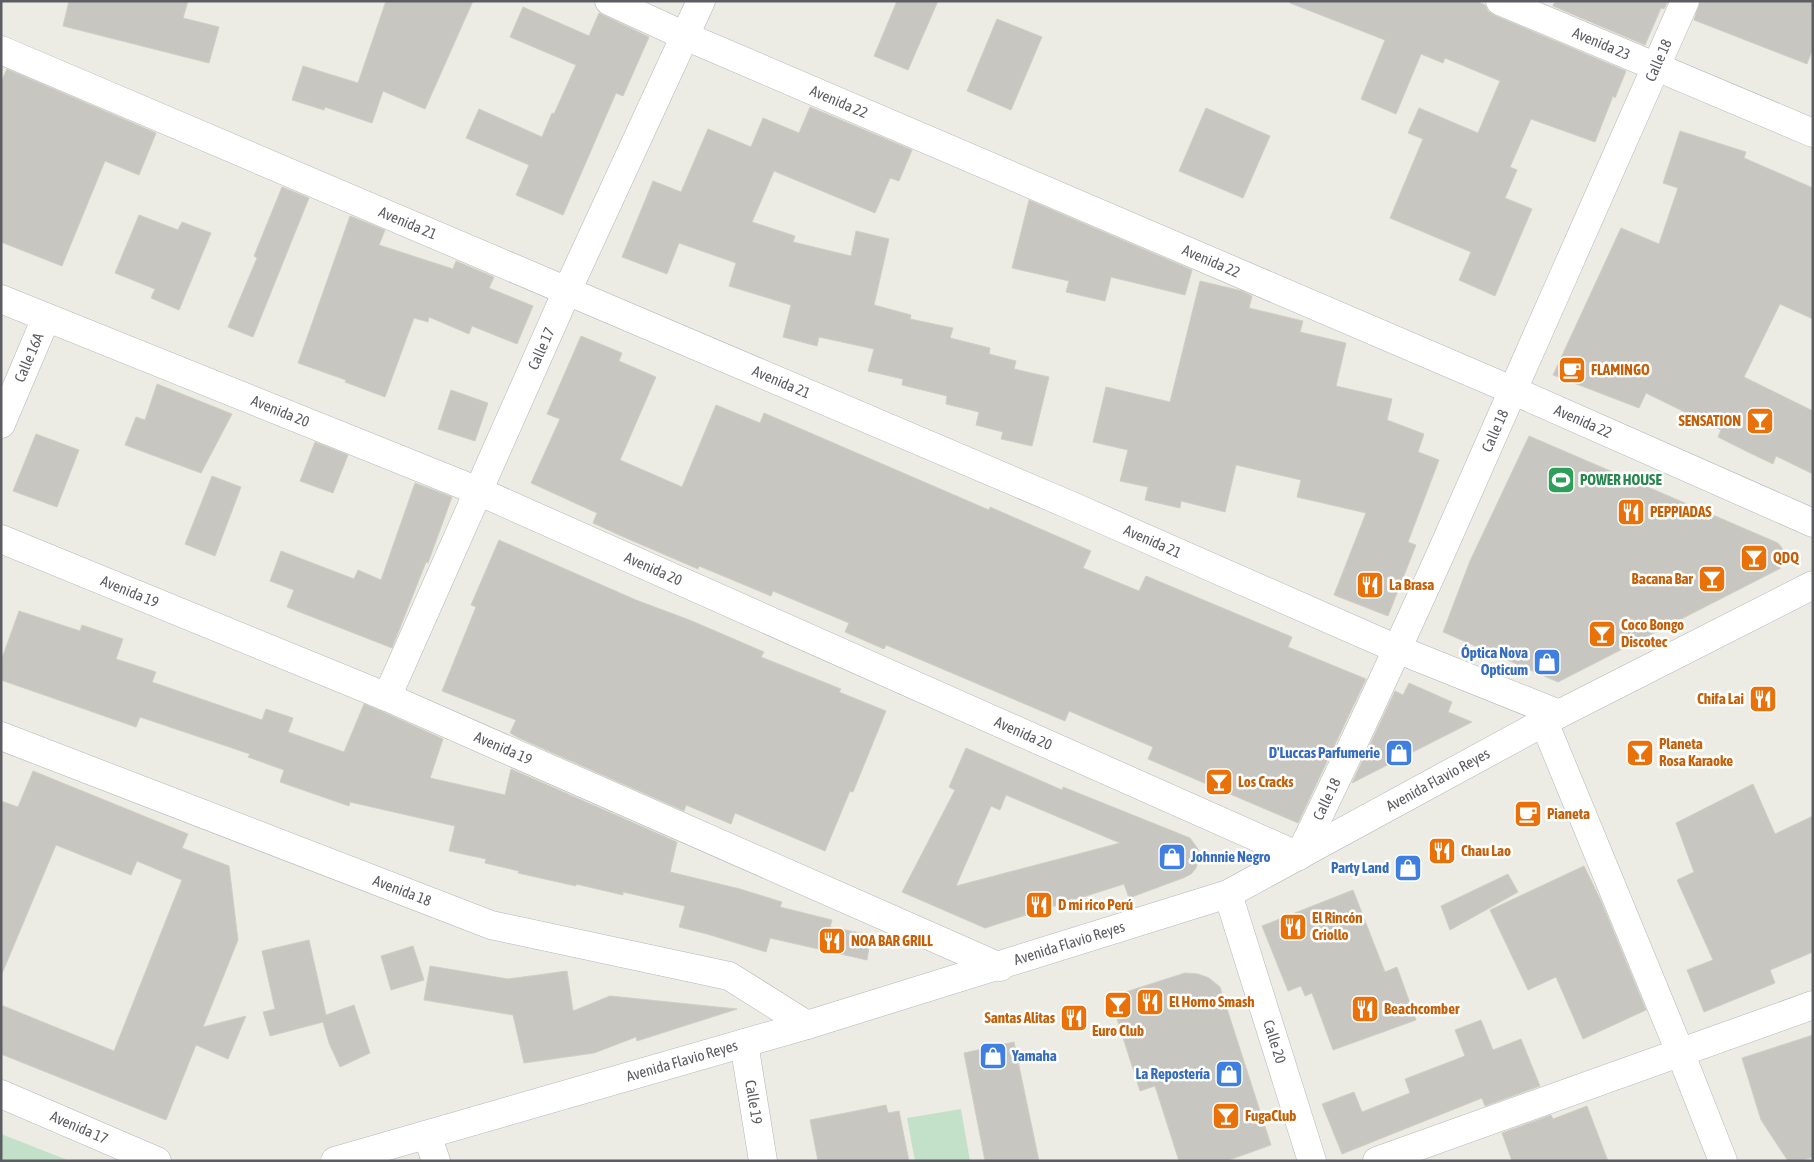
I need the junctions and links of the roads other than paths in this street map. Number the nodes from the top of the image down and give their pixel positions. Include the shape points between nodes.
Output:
1 (609, 1) edge
2 (701, 1) edge
3 (1500, 1) edge
4 (1685, 1) edge
5 (685, 36) junction
6 (1, 50) edge
7 (1655, 68) junction
8 (1813, 134) edge
9 (567, 291) junction
10 (1, 299) edge
11 (46, 318) junction
12 (1514, 391) junction
13 (1, 424) edge
14 (478, 491) junction
15 (1813, 523) edge
16 (1, 539) edge
17 (1813, 585) edge
18 (1397, 649) junction
19 (387, 697) junction
20 (1552, 718) junction
21 (1, 736) edge
22 (1299, 856) junction
23 (1228, 894) junction
24 (1000, 966) junction
25 (1813, 1005) edge
26 (807, 1025) junction
27 (744, 1044) junction
28 (1680, 1052) junction
29 (1, 1094) edge
30 (427, 1135) junction
31 (157, 1161) edge
32 (335, 1161) edge
33 (436, 1161) edge
34 (763, 1161) edge
35 (1312, 1161) edge
36 (1378, 1161) edge
37 (1723, 1161) edge

1 - 5 street, Avenida 22
2 - 5 street, Calle 17
3 - 7 street, Avenida 23
4 - 7 street, Calle 18
5 - 9 street, Calle 17
5 - 12 street, Avenida 22
6 - 9 street, Avenida 21
7 - 8 street, Avenida 23
7 - 12 street, Calle 18
9 - 14 street, Calle 17
9 - 18 street, Avenida 21 via 1072,506
10 - 11 street, Avenida 20
11 - 13 street, Calle 16A
11 - 14 street, Avenida 20
12 - 15 street, Avenida 22
12 - 18 street, Calle 18
14 - 19 street, Calle 17
14 - 22 street, Avenida 20
16 - 19 street, Avenida 19
17 - 20 street, Avenida Flavio Reyes
18 - 20 street, Avenida 21
18 - 22 street, Calle 18
19 - 24 street, Avenida 19
20 - 22 street, Avenida Flavio Reyes
20 - 28 street
21 - 26 street, Avenida 18 via 491,925 729,976
22 - 23 street, Avenida Flavio Reyes
23 - 24 street, Avenida Flavio Reyes
23 - 35 street, Calle 20
24 - 26 street, Avenida Flavio Reyes
25 - 28 street
26 - 27 street, Avenida Flavio Reyes
27 - 30 street, Avenida Flavio Reyes
27 - 34 street, Calle 19
28 - 36 street
28 - 37 street
29 - 31 street, Avenida 17
30 - 32 street, Avenida Flavio Reyes
30 - 33 street

